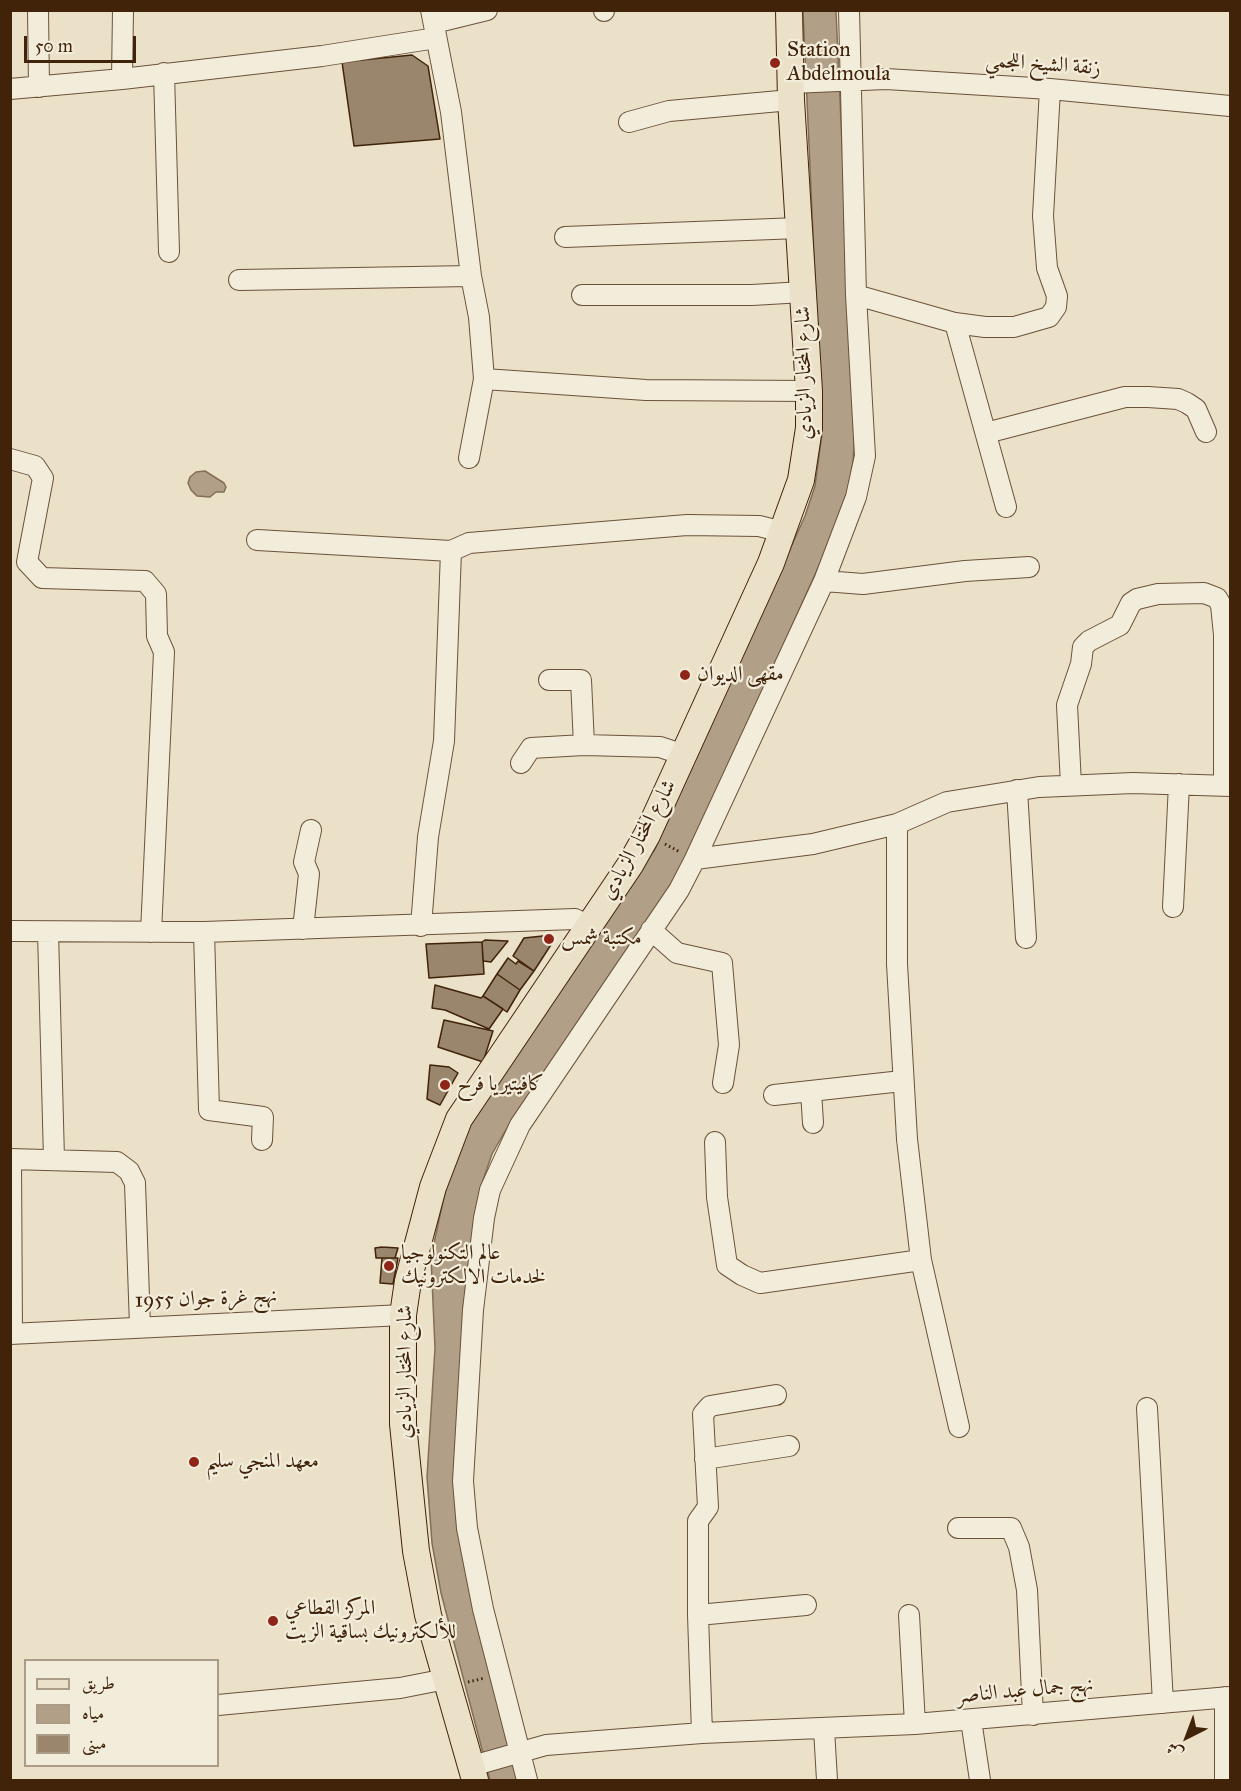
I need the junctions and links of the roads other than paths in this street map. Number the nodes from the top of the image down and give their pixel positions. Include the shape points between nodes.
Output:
1 (38, 10) edge
2 (123, 10) edge
3 (487, 10) edge
4 (789, 10) edge
5 (849, 10) edge
6 (434, 24) edge
7 (164, 74) junction
8 (122, 79) junction
9 (851, 79) junction
10 (39, 87) junction
11 (10, 89) edge
12 (1050, 89) junction
13 (791, 91) junction
14 (1230, 106) edge
15 (629, 122) dead end
16 (799, 228) junction
17 (565, 237) dead end
18 (170, 252) dead end
19 (471, 276) junction
20 (239, 280) dead end
21 (803, 292) junction
22 (582, 295) dead end
23 (856, 295) junction
24 (955, 323) junction
25 (484, 379) junction
26 (809, 391) junction
27 (1206, 432) dead end
28 (986, 434) junction
29 (469, 458) dead end
30 (10, 459) edge
31 (1006, 507) dead end
32 (783, 532) junction
33 (257, 540) dead end
34 (451, 551) junction
35 (1029, 567) dead end
36 (824, 581) junction
37 (549, 680) dead end
38 (584, 745) junction
39 (684, 755) junction
40 (521, 763) dead end
41 (1179, 784) junction
42 (1071, 785) junction
43 (1227, 785) edge
44 (1017, 790) junction
45 (897, 824) junction
46 (310, 830) dead end
47 (695, 859) junction
48 (1173, 907) dead end
49 (421, 926) junction
50 (589, 926) junction
51 (303, 929) junction
52 (651, 930) junction
53 (10, 931) edge
54 (48, 932) junction
55 (151, 932) junction
56 (204, 932) junction
57 (1026, 938) dead end
58 (902, 1081) junction
59 (723, 1083) dead end
60 (811, 1091) junction
61 (774, 1095) dead end
62 (813, 1123) dead end
63 (262, 1140) dead end
64 (715, 1142) dead end
65 (11, 1159) edge
66 (54, 1159) junction
67 (921, 1260) junction
68 (403, 1315) junction
69 (140, 1326) junction
70 (11, 1334) edge
71 (776, 1395) dead end
72 (1147, 1408) dead end
73 (959, 1427) dead end
74 (789, 1446) dead end
75 (705, 1459) junction
76 (958, 1528) dead end
77 (806, 1605) dead end
78 (698, 1615) junction
79 (909, 1615) dead end
80 (454, 1681) junction
81 (1228, 1698) edge
82 (1163, 1703) junction
83 (219, 1705) edge
84 (1033, 1715) junction
85 (971, 1720) junction
86 (915, 1724) junction
87 (824, 1728) junction
88 (702, 1732) junction
89 (517, 1754) junction
90 (477, 1770) edge
91 (528, 1780) edge
92 (827, 1780) edge
93 (980, 1780) edge
94 (1225, 1780) edge

1 - 10 street
2 - 8 street
3 - 6 street
4 - 13 main road, شارع المختار الزيادي
5 - 9 street
6 - 7 street via 322,56
6 - 19 street via 453,122
7 - 8 street
7 - 18 street
8 - 10 street
9 - 12 street, زنقة الشيخ اللجمي
9 - 13 street, زنقة الشيخ اللجمي
9 - 23 street
10 - 11 street
12 - 14 street, زنقة الشيخ اللجمي
12 - 24 street via 1043,216 1047,268 1057,296 1056,307 1049,317 1014,327
13 - 15 street, زنقة الشيخ اللجمي via 669,111
13 - 16 main road, شارع المختار الزيادي
16 - 17 street
16 - 21 main road, شارع المختار الزيادي
19 - 20 street
19 - 25 street
21 - 22 street
21 - 26 main road, شارع المختار الزيادي
23 - 24 street
23 - 36 street via 865,456 856,496
24 - 28 street
25 - 26 street via 646,390
25 - 29 street
26 - 32 main road, شارع المختار الزيادي via 807,456
27 - 28 street via 1196,409 1179,399 1125,397
28 - 31 street
30 - 55 street via 35,466 43,478 27,562 42,578 145,581 156,594 157,636 164,652
32 - 34 street via 759,526 644,527 469,543
32 - 39 main road, شارع المختار الزيادي
33 - 34 street
34 - 49 street via 444,741 428,837
35 - 36 street via 863,584
36 - 47 street
37 - 38 street via 581,680
38 - 39 street via 660,747
38 - 40 street via 531,748
39 - 50 main road, شارع المختار الزيادي via 647,835
41 - 42 street
41 - 43 street
41 - 48 street
42 - 43 street via 1067,705 1083,647 1120,625 1137,599 1158,594 1204,593 1217,598 1221,605
42 - 44 street
44 - 45 street via 948,802
44 - 57 street
45 - 47 street via 813,844
45 - 58 street
46 - 51 street via 304,862 309,874
47 - 52 street
49 - 50 street via 575,919
49 - 51 street
50 - 68 main road, شارع المختار الزيادي via 459,1119 433,1187
51 - 56 street
52 - 59 street via 677,953 722,963 729,1044
52 - 89 street via 520,1125 490,1190 484,1218 473,1310 463,1481 474,1565
53 - 54 street
54 - 55 street
54 - 66 street
55 - 56 street
56 - 63 street via 209,1110 263,1117
58 - 60 street
58 - 67 street
60 - 61 street
60 - 62 street
64 - 67 street via 717,1197 727,1265 742,1275 760,1283
65 - 66 street
65 - 70 street
66 - 69 street via 117,1162 129,1171 135,1183
67 - 73 street
68 - 69 street, نهج غرة جوان 1955
68 - 80 main road, شارع المختار الزيادي via 403,1424 416,1551 428,1615
69 - 70 street, نهج غرة جوان 1955
71 - 75 street via 710,1406 703,1414
72 - 82 street
74 - 75 street
75 - 78 street via 708,1508 698,1521
76 - 84 street via 1011,1528 1019,1547 1027,1590
77 - 78 street
78 - 88 street
79 - 86 street
80 - 83 street
80 - 90 main road, شارع المختار الزيادي
81 - 82 street, نهج جمال عبد الناصر
81 - 94 street
82 - 84 street, نهج جمال عبد الناصر
84 - 85 street, نهج جمال عبد الناصر
85 - 86 street, نهج جمال عبد الناصر
85 - 93 street
86 - 87 street, نهج جمال عبد الناصر
87 - 88 street, نهج جمال عبد الناصر
87 - 92 street
88 - 89 street, نهج جمال عبد الناصر via 546,1745
89 - 90 street, نهج جمال عبد الناصر
89 - 91 street

